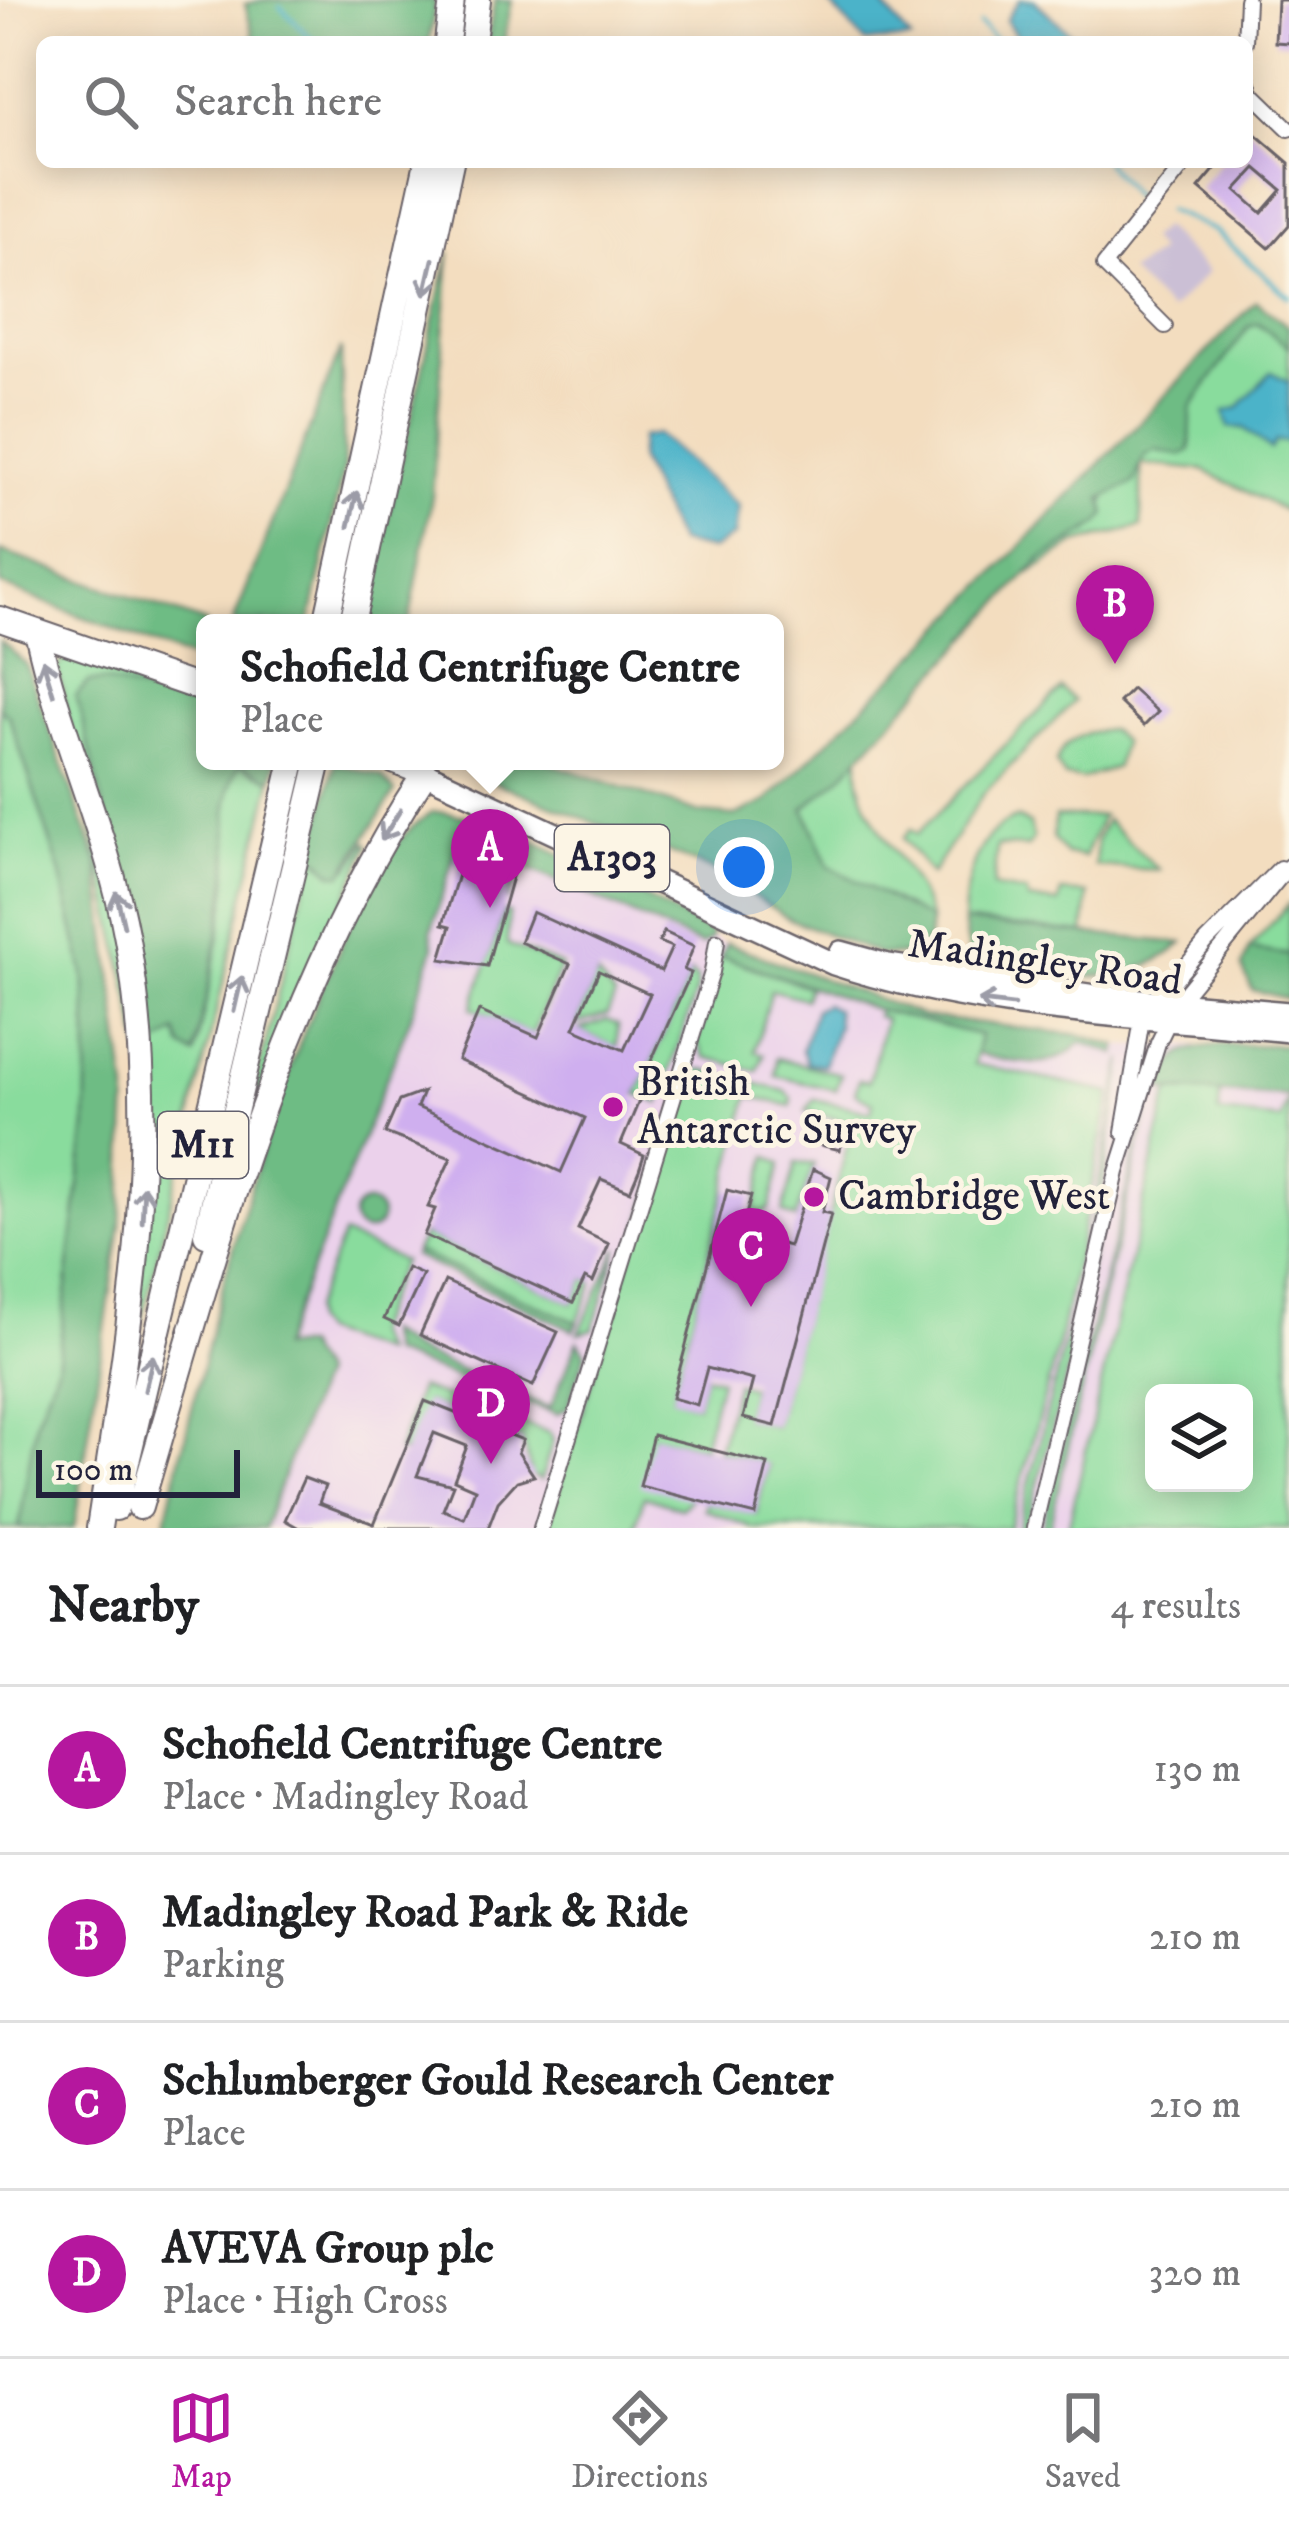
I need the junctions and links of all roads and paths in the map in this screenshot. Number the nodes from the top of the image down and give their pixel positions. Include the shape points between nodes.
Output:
1 (452, 0) edge
2 (478, 0) edge
3 (1247, 0) edge
4 (448, 36) edge
5 (473, 36) edge
6 (1245, 36) edge
7 (1253, 93) edge
8 (1289, 129) edge
9 (426, 168) edge
10 (450, 168) edge
11 (1181, 168) edge
12 (1165, 326) dead end
13 (328, 614) edge
14 (354, 614) edge
15 (0, 620) edge
16 (37, 632) junction
17 (196, 687) edge
18 (291, 770) edge
19 (317, 770) edge
20 (417, 770) edge
21 (425, 773) junction
22 (1289, 863) edge
23 (717, 941) dead end
24 (1147, 1010) junction
25 (1172, 1011) junction
26 (1289, 1013) edge
27 (1289, 1031) edge
28 (1117, 1172) junction
29 (138, 1518) edge
30 (99, 1528) edge
31 (112, 1528) edge
32 (541, 1528) edge
33 (1034, 1528) edge

1 - 4 highway
2 - 5 highway
3 - 6 street
7 - 8 street
13 -> 9 highway
10 -> 14 highway
11 - 12 street via 1104,265
15 - 16 highway
16 - 17 highway
30 -> 16 highway via 141,1233 143,1056 113,876
31 -> 18 highway, M11
19 - 29 highway, M11
20 - 21 highway, Madingley Road / A1303
21 - 24 main road, Madingley Road / A1303 via 885,981 971,1000
21 -> 29 highway via 359,878 262,1097
22 - 24 street
22 - 25 street
23 - 32 street
24 - 25 main road, Madingley Road / A1303
24 - 28 street
25 - 26 main road, Madingley Road / A1303
25 - 27 main road, Madingley Road / A1303
25 - 28 street
28 - 33 street

